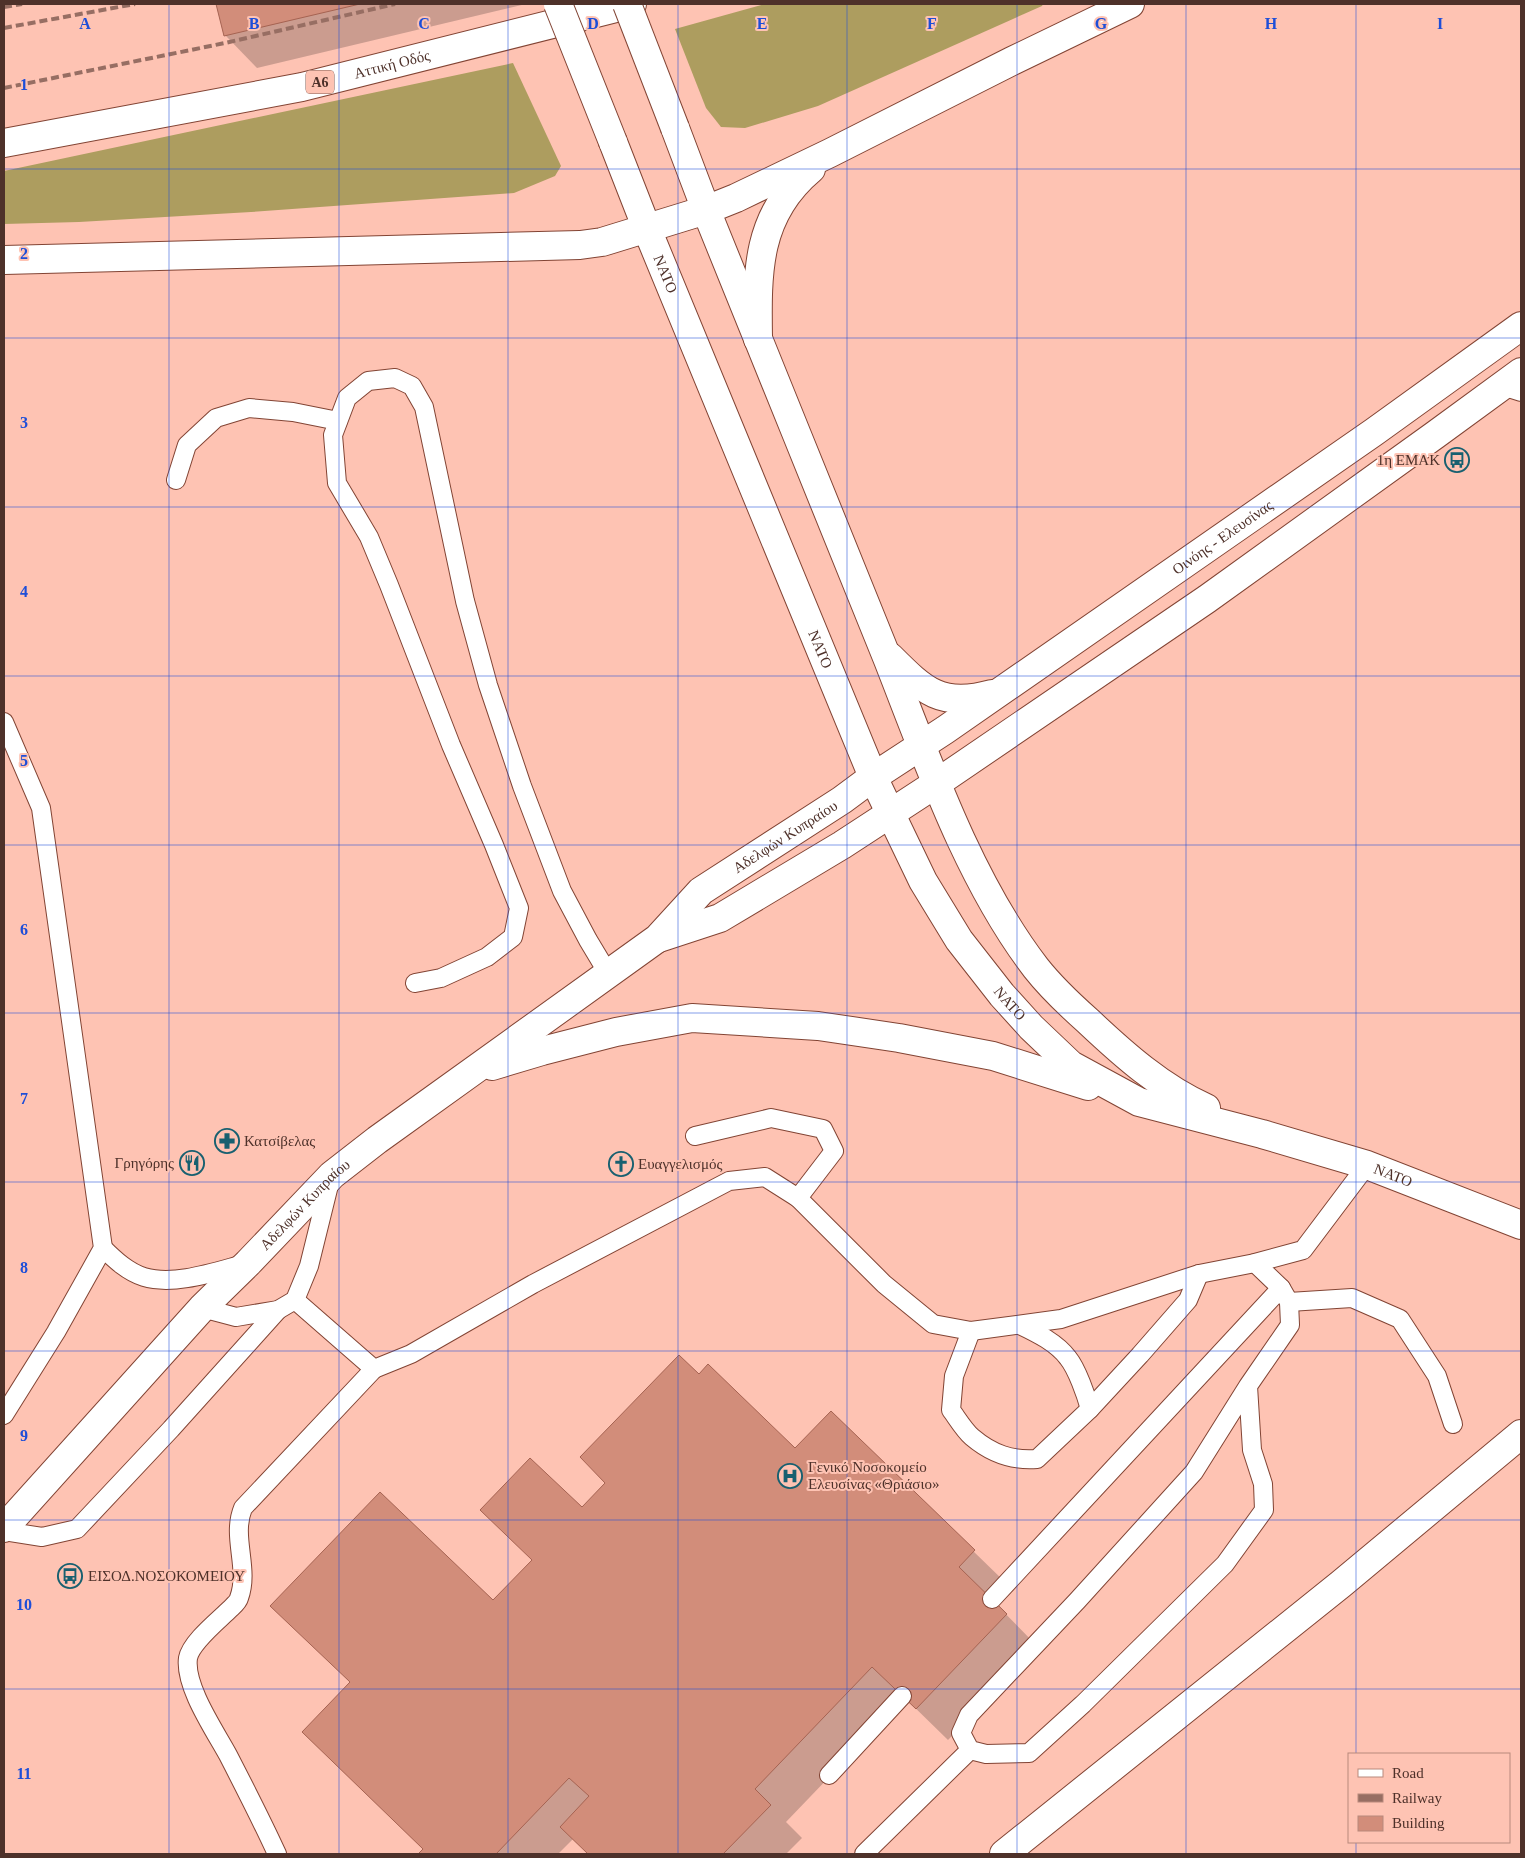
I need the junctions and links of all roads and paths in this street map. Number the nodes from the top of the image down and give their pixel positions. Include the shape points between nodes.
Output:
1 (558, 4) edge
2 (627, 4) edge
3 (632, 4) edge
4 (1130, 4) edge
5 (4, 143) edge
6 (830, 153) junction
7 (706, 210) junction
8 (647, 229) junction
9 (4, 260) edge
10 (1521, 326) edge
11 (758, 338) junction
12 (1515, 383) edge
13 (338, 421) junction
14 (176, 480) dead end
15 (883, 649) junction
16 (1000, 691) junction
17 (4, 722) edge
18 (922, 745) junction
19 (873, 777) junction
20 (936, 783) junction
21 (890, 812) junction
22 (658, 938) junction
23 (609, 975) junction
24 (415, 982) dead end
25 (469, 1073) junction
26 (1139, 1102) junction
27 (1262, 1134) junction
28 (695, 1136) dead end
29 (1367, 1164) junction
30 (332, 1175) junction
31 (798, 1198) junction
32 (1521, 1225) edge
33 (103, 1248) junction
34 (248, 1263) junction
35 (1255, 1263) junction
36 (1199, 1274) junction
37 (1285, 1295) junction
38 (295, 1300) junction
39 (202, 1308) junction
40 (278, 1310) junction
41 (1019, 1325) junction
42 (971, 1331) junction
43 (374, 1369) junction
44 (1248, 1386) junction
45 (1090, 1409) junction
46 (4, 1415) edge
47 (1453, 1424) dead end
48 (1521, 1434) edge
49 (4, 1530) edge
50 (992, 1599) dead end
51 (902, 1696) dead end
52 (970, 1750) junction
53 (829, 1775) dead end
54 (278, 1854) edge
55 (864, 1854) edge
56 (1004, 1854) edge

1 - 8 main road, ΝΑΤΟ, bridge
2 - 7 main road, ΝΑΤΟ, bridge
3 - 5 main road, Αττική Οδός / Α6 via 302,87
4 - 6 main road
6 - 7 main road
6 - 11 main road via 796,182 776,210 766,233 757,291
7 - 8 main road
7 - 11 main road, ΝΑΤΟ
8 - 9 main road via 580,245
8 - 19 main road, ΝΑΤΟ
10 - 16 main road, Οινόης - Ελευσίνας
11 - 15 main road, ΝΑΤΟ
12 - 20 main road via 1207,599
13 - 14 lane via 249,408 216,418 186,444
13 - 23 lane via 347,398 368,381 395,378 412,386 424,407 465,601 488,685 562,891
13 - 24 lane via 333,436 337,483 369,537 519,908 513,937 487,957 441,978
15 - 16 main road via 914,681 935,694 960,699
15 - 18 main road, ΝΑΤΟ
16 - 18 main road, Οινόης - Ελευσίνας
17 - 33 lane via 41,808
18 - 19 main road, Αδελφών Κυπραίου
18 - 20 main road, ΝΑΤΟ
19 - 21 main road, ΝΑΤΟ
19 - 22 main road, Αδελφών Κυπραίου via 701,891
20 - 21 main road, Αδελφών Κυπραίου
20 - 27 main road, ΝΑΤΟ via 986,889 1037,969 1077,1012 1140,1066 1184,1098
21 - 22 main road, Αδελφών Κυπραίου via 842,845 720,918
21 - 26 main road, ΝΑΤΟ via 922,881 960,940 1002,995 1071,1065
22 - 23 main road, Αδελφών Κυπραίου
23 - 25 main road, Αδελφών Κυπραίου
25 - 26 main road via 616,1032 692,1018 818,1026 899,1038 993,1056
25 - 30 main road, Αδελφών Κυπραίου
26 - 27 main road, ΝΑΤΟ
27 - 29 main road, ΝΑΤΟ
28 - 31 lane via 771,1118 823,1129 834,1151
29 - 32 main road, ΝΑΤΟ
29 - 35 lane via 1303,1250
30 - 34 main road, Αδελφών Κυπραίου
30 - 38 lane via 309,1266
31 - 42 lane via 884,1284 933,1324
31 - 43 lane via 765,1177 729,1181 533,1284 411,1354
33 - 34 lane via 119,1264 144,1277 177,1280
33 - 46 lane
34 - 39 main road, Αδελφών Κυπραίου
35 - 36 lane
35 - 37 lane
36 - 41 lane via 1061,1319
36 - 45 lane via 1188,1300
37 - 44 lane via 1290,1325
37 - 47 lane via 1352,1298 1400,1319 1437,1376
37 - 50 lane
38 - 40 lane
38 - 43 lane
39 - 40 lane via 236,1317
39 - 49 main road, Αδελφών Κυπραίου
40 - 49 lane via 77,1529 42,1537
41 - 42 lane
41 - 45 lane via 1042,1335 1068,1358
42 - 45 lane via 954,1376 951,1410 972,1437 1003,1457 1037,1459
43 - 54 lane via 243,1508 238,1519 244,1580 239,1600 194,1646 188,1658 190,1679 202,1707
44 - 52 lane via 1194,1472 969,1715 961,1733
44 - 52 lane via 1252,1450 1263,1484 1264,1510 1225,1564 1029,1753 986,1754
48 - 56 main road via 1341,1584
51 - 53 lane
52 - 55 lane

